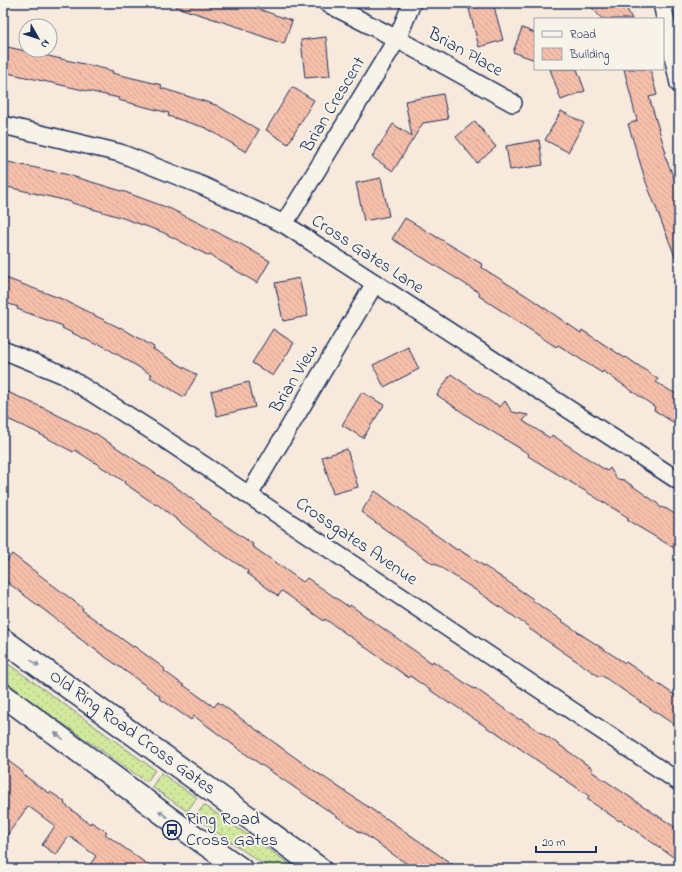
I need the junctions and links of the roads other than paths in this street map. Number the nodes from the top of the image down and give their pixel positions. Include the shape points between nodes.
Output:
1 (327, 3) edge
2 (412, 3) edge
3 (662, 3) edge
4 (397, 39) junction
5 (679, 84) edge
6 (513, 103) dead end
7 (3, 125) edge
8 (284, 224) junction
9 (375, 284) junction
10 (3, 350) edge
11 (679, 481) edge
12 (249, 495) junction
13 (3, 640) edge
14 (3, 695) edge
15 (679, 782) edge
16 (240, 869) edge
17 (320, 869) edge

1 - 4 street, Brian Place
2 - 4 street, Brian Crescent
3 - 5 street
4 - 6 street, Brian Place
4 - 8 street, Brian Crescent
7 - 8 street, Cross Gates Lane via 120,153 203,186
8 - 9 street, Cross Gates Lane
9 - 11 street, Cross Gates Lane
9 - 12 street, Brian View
10 - 12 street, Crossgates Avenue via 64,374
12 - 15 street, Crossgates Avenue
13 -> 17 main road, Old Ring Road Cross Gates
16 -> 14 main road

